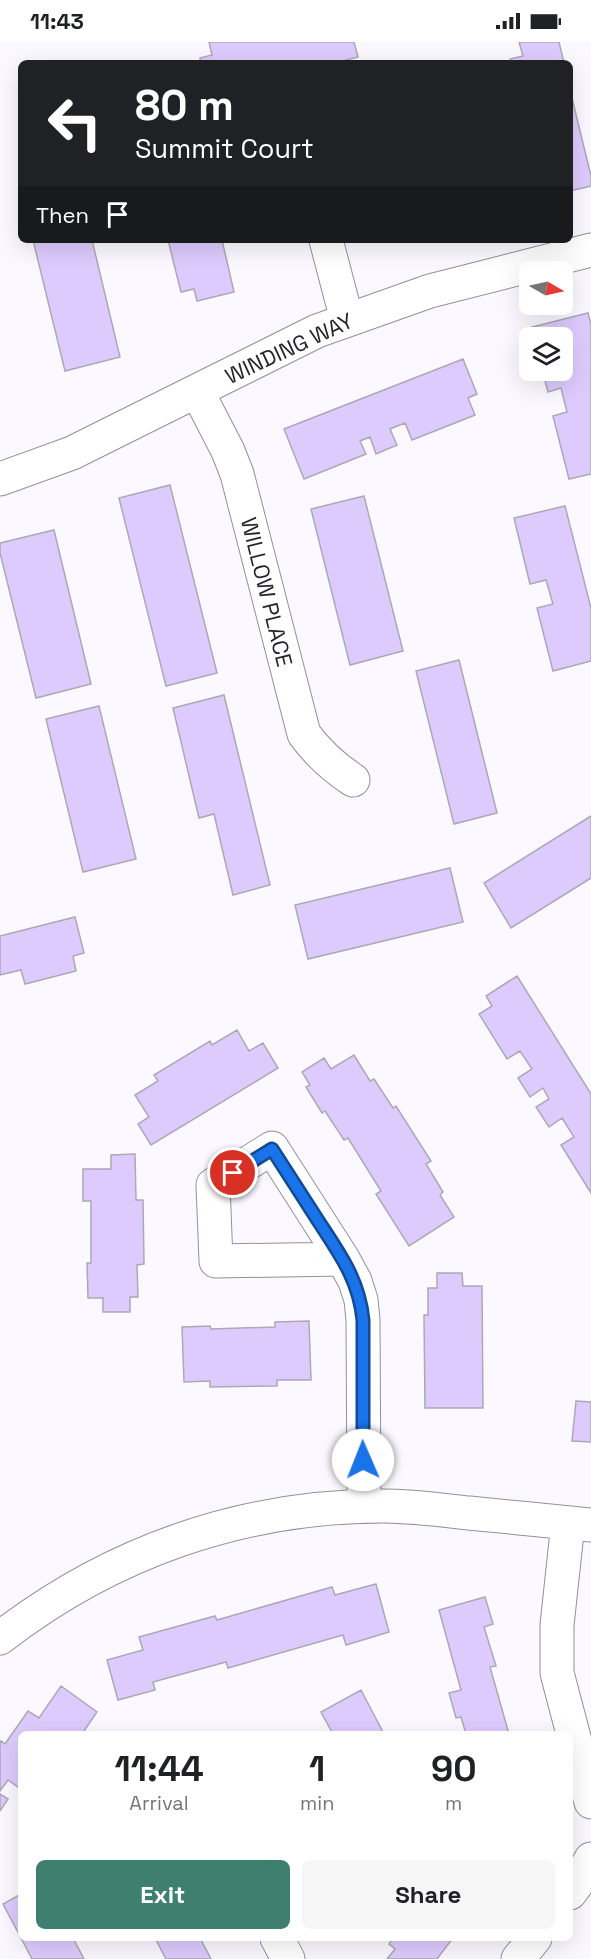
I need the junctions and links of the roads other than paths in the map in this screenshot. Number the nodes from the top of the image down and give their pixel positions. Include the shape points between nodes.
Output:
1 (327, 243) edge
2 (591, 250) edge
3 (347, 320) junction
4 (197, 391) junction
5 (0, 479) edge
6 (352, 780) dead end
7 (343, 1259) dead end
8 (364, 1506) junction
9 (579, 1524) edge
10 (0, 1638) edge
11 (572, 1731) edge
12 (573, 1734) edge
13 (591, 1802) edge
14 (591, 1859) edge
15 (573, 1889) edge
16 (279, 1941) edge
17 (533, 1941) edge
18 (288, 1959) edge
19 (518, 1959) edge

1 - 3 street
2 - 3 street, WINDING WAY via 430,291
3 - 4 street, WINDING WAY
4 - 5 street, WINDING WAY via 72,453
4 - 6 street, WILLOW PLACE via 237,474 304,734 331,766
7 - 8 street via 355,1281 363,1320
8 - 9 street
8 - 10 street via 235,1522 178,1540 86,1581
9 - 11 street via 557,1625 557,1673
12 - 13 street
14 - 15 street
16 - 18 street
17 - 19 street

